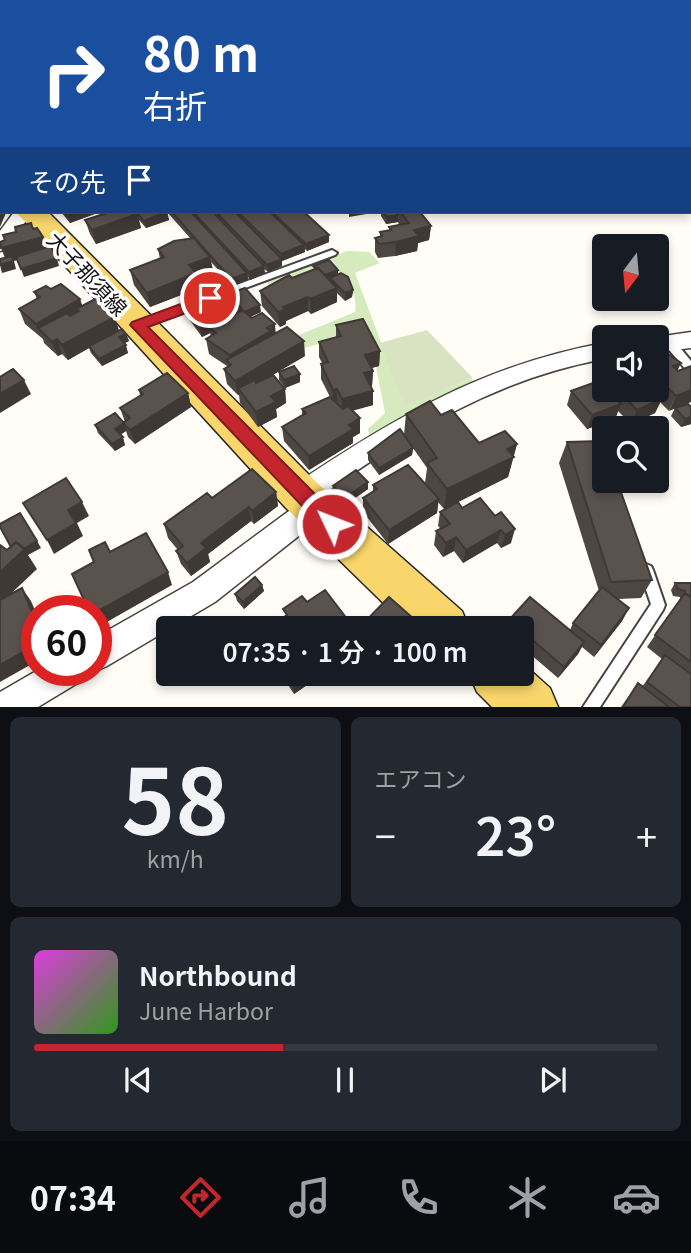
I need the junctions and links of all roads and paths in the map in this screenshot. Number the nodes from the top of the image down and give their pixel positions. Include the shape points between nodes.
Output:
1 (22, 214) edge
2 (33, 214) edge
3 (0, 245) edge
4 (332, 253) dead end
5 (137, 325) junction
6 (672, 342) edge
7 (592, 354) edge
8 (691, 368) edge
9 (307, 501) junction
10 (639, 551) edge
11 (431, 616) edge
12 (112, 646) edge
13 (42, 686) edge
14 (508, 686) edge
15 (6, 707) edge
16 (531, 707) edge
17 (591, 707) edge

1 - 3 street
2 - 5 main road, 大子那須線
4 - 5 lane
5 - 9 main road, 大子那須線
6 - 8 lane
7 - 9 street via 524,370 449,401 399,427
9 - 11 main road, 大子那須線
9 - 12 street via 204,592
10 - 17 lane via 658,605
13 - 15 street
14 - 16 main road

